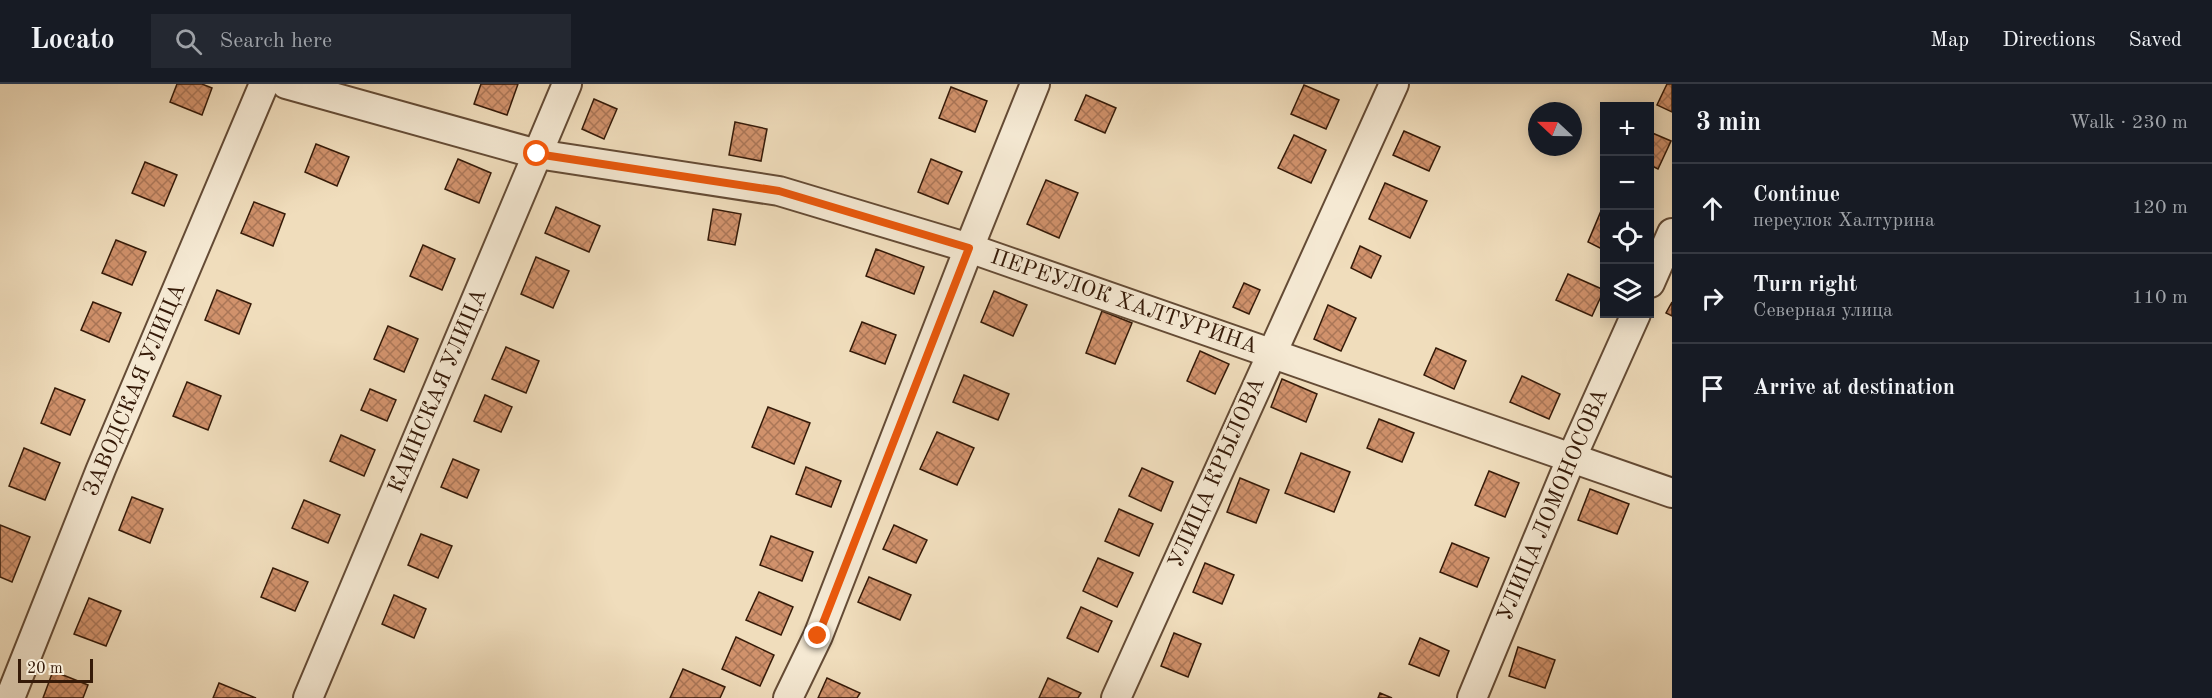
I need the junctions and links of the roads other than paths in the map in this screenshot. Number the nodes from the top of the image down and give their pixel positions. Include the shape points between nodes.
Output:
1 (264, 84) edge
2 (286, 84) edge
3 (567, 84) edge
4 (1035, 84) edge
5 (1394, 84) edge
6 (537, 154) junction
7 (1672, 232) edge
8 (969, 248) junction
9 (1654, 274) edge
10 (1634, 318) edge
11 (1271, 353) junction
12 (1571, 459) junction
13 (1672, 493) edge
14 (10, 698) edge
15 (308, 698) edge
16 (788, 698) edge
17 (1116, 698) edge
18 (1472, 698) edge

1 - 14 street, ЗАВОДСКАЯ УЛИЦА via 101,469
2 - 6 street, ПЕРЕУЛОК ХАЛТУРИНА
3 - 6 street, КАИНСКАЯ УЛИЦА
4 - 8 street
5 - 11 street, УЛИЦА КРЫЛОВА
6 - 8 street, ПЕРЕУЛОК ХАЛТУРИНА via 779,191
6 - 15 street, КАИНСКАЯ УЛИЦА
7 - 9 street
8 - 11 street, ПЕРЕУЛОК ХАЛТУРИНА
8 - 16 street via 818,636
10 - 12 street, УЛИЦА ЛОМОНОСОВА
11 - 12 street, ПЕРЕУЛОК ХАЛТУРИНА
11 - 17 street, УЛИЦА КРЫЛОВА
12 - 13 street, ПЕРЕУЛОК ХАЛТУРИНА
12 - 18 street, УЛИЦА ЛОМОНОСОВА

